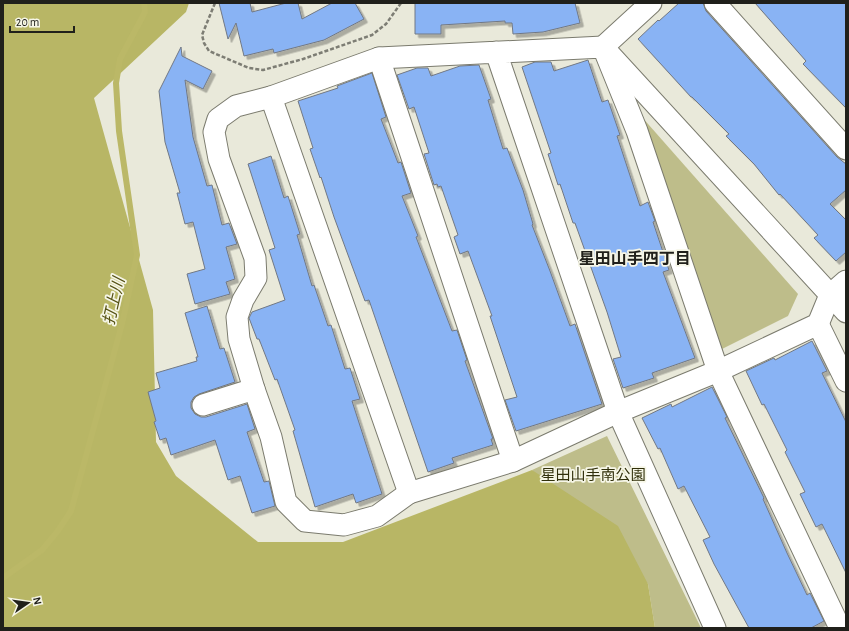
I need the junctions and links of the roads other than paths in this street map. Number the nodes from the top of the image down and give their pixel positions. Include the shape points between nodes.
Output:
1 (651, 3) edge
2 (715, 3) edge
3 (603, 47) junction
4 (496, 52) junction
5 (379, 58) junction
6 (271, 97) junction
7 (846, 149) edge
8 (846, 281) edge
9 (830, 295) junction
10 (846, 312) edge
11 (818, 324) junction
12 (718, 371) junction
13 (846, 381) edge
14 (254, 389) junction
15 (203, 405) dead end
16 (618, 412) junction
17 (513, 461) junction
18 (409, 493) junction
19 (715, 628) edge
20 (840, 628) edge

1 - 3 street
2 - 7 street
3 - 4 street
3 - 9 street
3 - 12 street via 637,131
4 - 5 street
4 - 16 street
5 - 6 street
5 - 17 street
6 - 14 street via 236,106 218,119 214,132 219,159 256,258 256,278 243,300 237,317 239,338
6 - 18 street
8 - 9 street
9 - 10 street
9 - 11 street
11 - 12 street
11 - 13 street
12 - 16 street
12 - 20 street
14 - 15 street
14 - 18 street via 271,437 286,502 305,521 344,525 377,516
16 - 17 street
16 - 19 street
17 - 18 street

